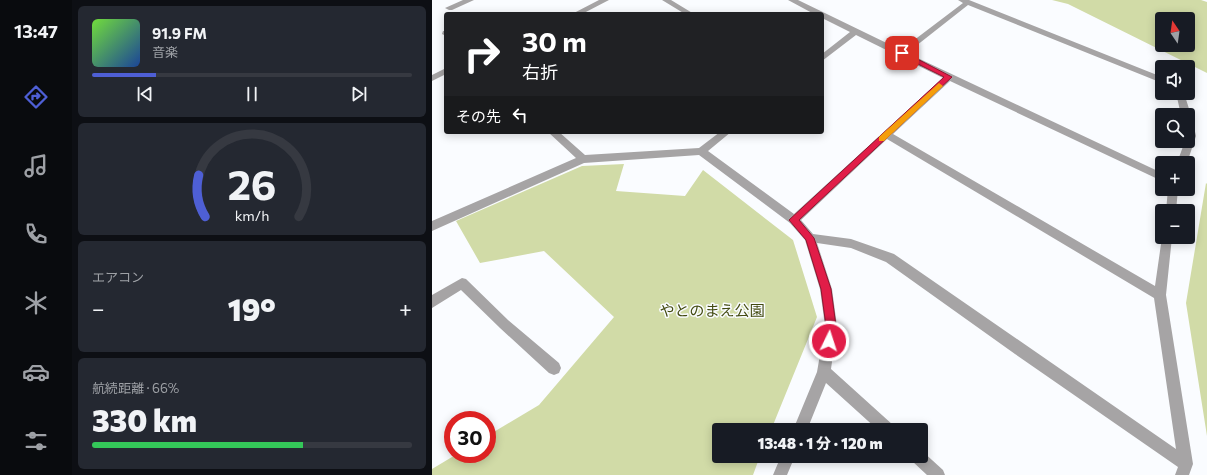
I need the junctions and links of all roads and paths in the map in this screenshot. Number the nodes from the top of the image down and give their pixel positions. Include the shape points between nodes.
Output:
1 (450, 0) edge
2 (470, 0) edge
3 (606, 0) edge
4 (666, 0) edge
5 (792, 0) edge
6 (965, 1) edge
7 (449, 11) edge
8 (580, 12) edge
9 (687, 12) edge
10 (815, 12) edge
11 (824, 16) edge
12 (855, 32) junction
13 (902, 53) junction
14 (824, 56) edge
15 (444, 72) edge
16 (949, 77) junction
17 (1155, 77) edge
18 (432, 78) edge
19 (555, 134) edge
20 (722, 134) edge
21 (886, 134) junction
22 (701, 151) junction
23 (582, 159) junction
24 (1155, 174) edge
25 (794, 220) junction
26 (432, 225) edge
27 (810, 238) junction
28 (1166, 244) edge
29 (1160, 295) junction
30 (432, 302) edge
31 (554, 368) dead end
32 (824, 372) junction
33 (803, 423) edge
34 (880, 423) edge
35 (785, 463) edge
36 (925, 463) edge
37 (1184, 470) edge
38 (780, 475) edge
39 (938, 475) edge

1 - 7 street
2 - 7 street
3 - 8 street
4 - 9 street
5 - 10 street
6 - 13 street
6 - 17 street
11 - 12 street
12 - 13 street
12 - 14 street
13 - 16 street
15 - 18 street
16 - 21 street
16 - 24 street
19 - 23 street
20 - 22 street
21 - 25 street
21 - 29 street
22 - 23 street
22 - 25 street
23 - 26 street
25 - 27 street
27 - 32 street via 826,289 831,326
27 - 37 street via 837,239 869,248 890,258
28 - 29 street
29 - 37 street
30 - 31 street via 462,283
32 - 33 street
32 - 34 street
35 - 38 street
36 - 39 street

